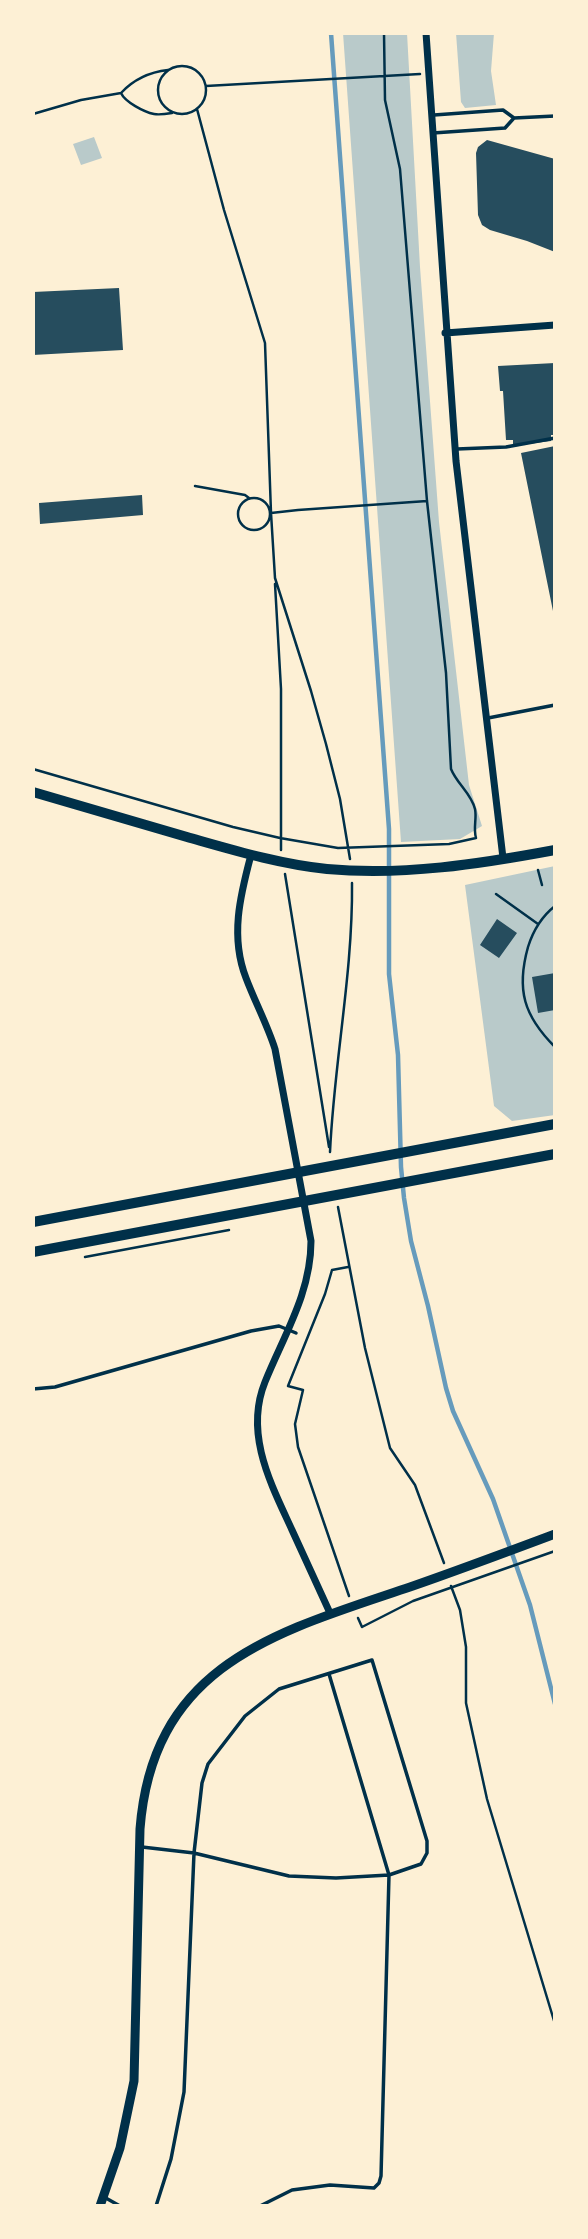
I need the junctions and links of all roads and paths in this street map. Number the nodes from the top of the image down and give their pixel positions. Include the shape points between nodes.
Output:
1 (384, 33) edge
2 (426, 33) edge
3 (171, 69) junction
4 (428, 74) junction
5 (206, 86) junction
6 (121, 93) junction
7 (197, 109) junction
8 (175, 113) junction
9 (33, 114) edge
10 (431, 115) junction
11 (555, 116) edge
12 (514, 118) junction
13 (432, 133) junction
14 (555, 325) edge
15 (445, 333) junction
16 (555, 438) edge
17 (455, 449) junction
18 (195, 486) dead end
19 (249, 498) junction
20 (426, 501) junction
21 (271, 513) junction
22 (555, 705) edge
23 (485, 719) junction
24 (33, 769) edge
25 (33, 793) edge
26 (280, 838) junction
27 (555, 850) edge
28 (251, 855) junction
29 (503, 858) junction
30 (283, 862) junction
31 (538, 870) dead end
32 (542, 885) dead end
33 (496, 894) dead end
34 (555, 906) edge
35 (538, 924) junction
36 (555, 1047) edge
37 (555, 1124) edge
38 (330, 1154) dead end
39 (555, 1154) edge
40 (33, 1223) edge
41 (230, 1230) dead end
42 (555, 1250) edge
43 (33, 1252) edge
44 (80, 1258) dead end
45 (555, 1263) edge
46 (348, 1267) dead end
47 (292, 1331) junction
48 (33, 1389) edge
49 (555, 1534) edge
50 (555, 1551) edge
51 (353, 1605) junction
52 (330, 1613) junction
53 (329, 1674) junction
54 (140, 1847) junction
55 (194, 1853) junction
56 (389, 1875) junction
57 (102, 2202) edge
58 (120, 2206) edge
59 (156, 2206) edge
60 (260, 2206) edge

1 - 20 path via 384,100 400,169
2 - 4 street
3 - 5 path via 194,69
3 - 6 path via 139,78
3 - 8 path via 160,80 159,96
4 - 5 path
4 - 10 street
5 - 7 path via 205,99
6 - 8 path via 128,102 154,114
6 - 9 path
7 - 8 path
7 - 21 path via 265,343
10 - 12 lane via 503,110
10 - 13 street
11 - 12 lane
12 - 13 lane via 505,128
13 - 15 street
14 - 15 street
15 - 17 street
16 - 17 lane via 506,447
17 - 23 street
18 - 19 path
19 - 21 path via 264,500
19 - 21 path via 239,509 239,520 246,527 265,526
20 - 21 path
20 - 26 path via 446,673 451,769 475,810 475,838 449,844 338,848
21 - 26 path via 281,725
22 - 23 lane
23 - 29 street
24 - 26 path
25 - 28 main road
26 - 30 path
27 - 29 main road
28 - 30 main road
28 - 47 street via 239,901 239,950 275,1049 311,1241 306,1286
29 - 30 main road via 399,870
30 - 38 path
31 - 32 path
33 - 35 path
34 - 35 path
35 - 36 path via 523,965 525,1003 537,1030
37 - 40 main road
39 - 43 main road
41 - 44 path
42 - 45 lane
46 - 51 path via 332,1270 288,1386 303,1390 295,1424 298,1447
47 - 48 lane via 279,1326 251,1331 55,1387
47 - 52 street via 262,1391 260,1446 268,1477
49 - 51 street
50 - 51 path via 413,1601 362,1627
51 - 52 street
52 - 54 street via 239,1655 190,1699 165,1735 150,1771 142,1804
53 - 55 lane via 279,1689 244,1717 208,1764
53 - 56 lane
53 - 56 lane via 372,1660 427,1841 421,1864
54 - 55 lane
54 - 57 street via 134,2081 120,2148
55 - 56 lane via 289,1876
55 - 59 lane via 184,2092
56 - 60 lane via 379,2183 374,2188 330,2185 292,2190
57 - 58 lane

